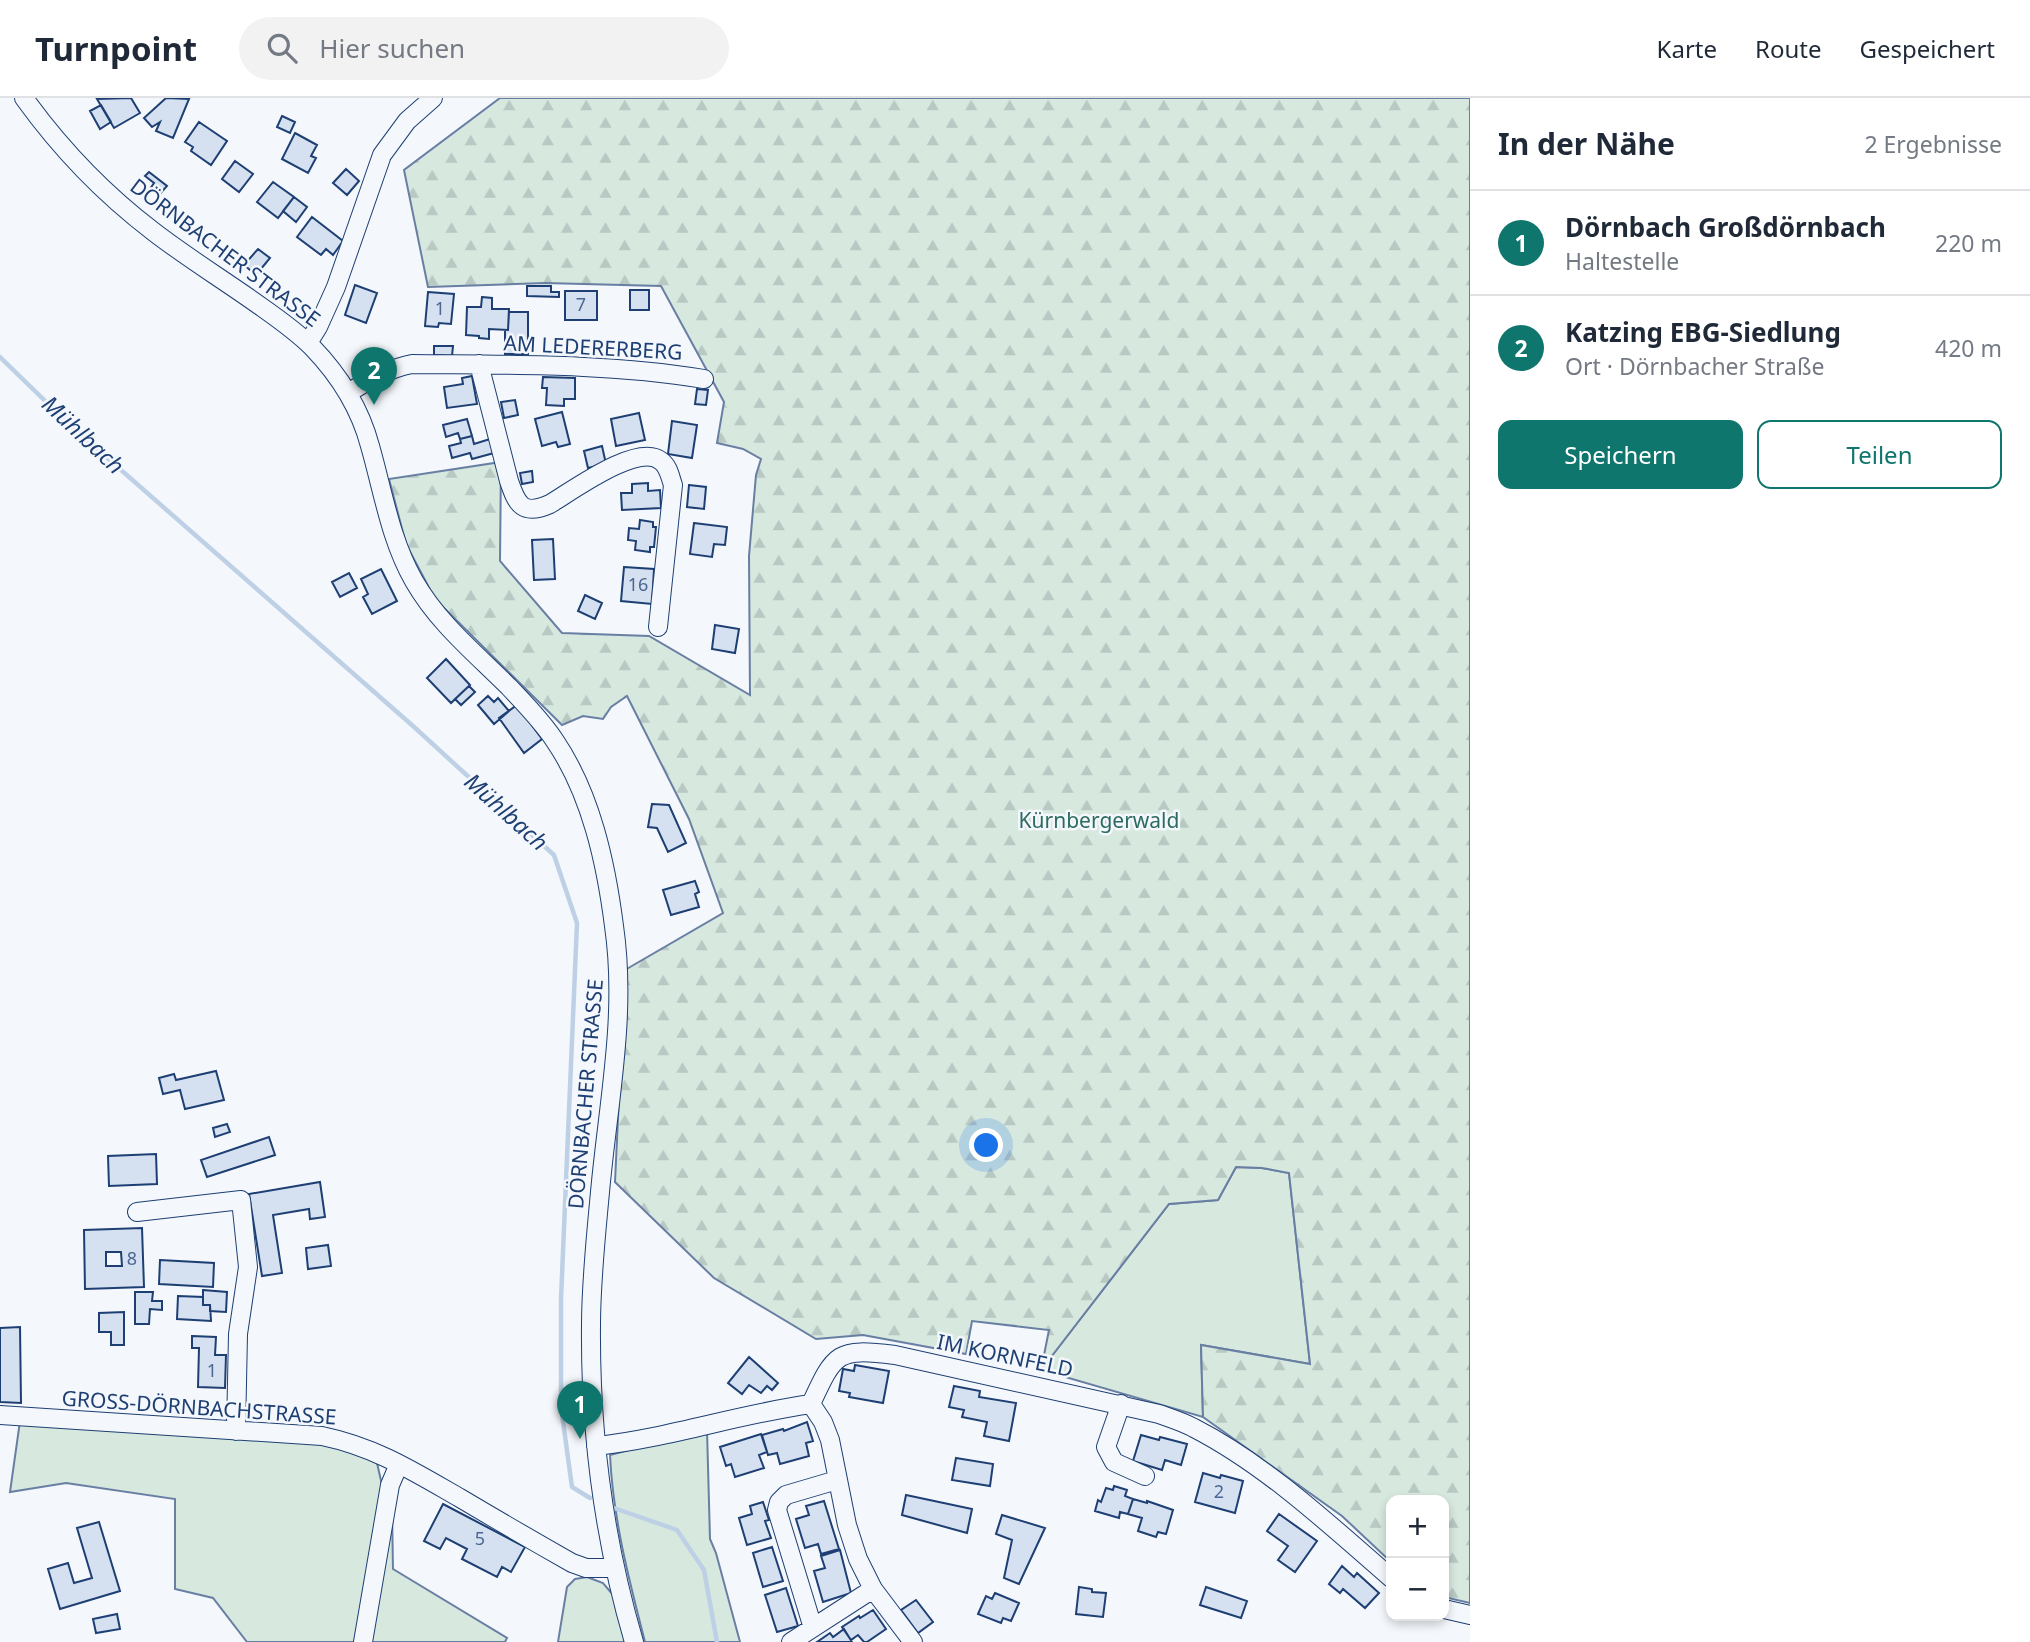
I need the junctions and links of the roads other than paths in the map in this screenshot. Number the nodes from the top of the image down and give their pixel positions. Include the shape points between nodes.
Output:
1 (24, 98) edge
2 (433, 98) edge
3 (308, 343) junction
4 (479, 364) junction
5 (704, 379) dead end
6 (348, 393) junction
7 (658, 627) dead end
8 (137, 1212) dead end
9 (811, 1404) junction
10 (1121, 1404) junction
11 (0, 1415) edge
12 (236, 1431) junction
13 (596, 1446) junction
14 (399, 1464) junction
15 (1145, 1476) dead end
16 (837, 1480) junction
17 (615, 1568) junction
18 (1386, 1574) edge
19 (873, 1589) junction
20 (1449, 1610) edge
21 (1470, 1615) edge
22 (813, 1628) junction
23 (363, 1642) edge
24 (634, 1642) edge
25 (792, 1642) edge
26 (913, 1642) edge

1 - 3 street, DÖRNBACHER STRASSE via 60,144 123,207
2 - 3 street via 407,121 383,155 336,287
3 - 6 street, DÖRNBACHER STRASSE
4 - 5 street, AM LEDERERBERG via 580,367
4 - 6 street, AM LEDERERBERG via 412,364 379,374
4 - 7 street, AM LEDERERBERG via 509,481 520,506 538,509 550,505 622,461 651,457 668,470 673,485
6 - 13 street, DÖRNBACHER STRASSE via 370,443 400,553 416,585 555,741 575,775 599,847 619,971 619,1024 591,1310
8 - 12 street via 241,1200 248,1267 238,1334
9 - 10 street, IM KORNFELD via 840,1356 870,1352
9 - 13 street via 635,1442
9 - 16 street via 830,1440
10 - 15 street via 1106,1447 1114,1462
10 - 18 street via 1192,1427 1233,1450
11 - 12 street, GROSS-DÖRNBACHSTRASSE
12 - 14 street, GROSS-DÖRNBACHSTRASSE via 322,1436 369,1449
13 - 17 street, DÖRNBACHER STRASSE
14 - 17 street, GROSS-DÖRNBACHSTRASSE via 572,1563
14 - 23 street via 390,1485
16 - 19 street via 858,1559
16 - 22 street via 786,1495 776,1510
17 - 24 street, DÖRNBACHER STRASSE
19 - 22 street
19 - 26 street
20 - 21 street
22 - 25 street

